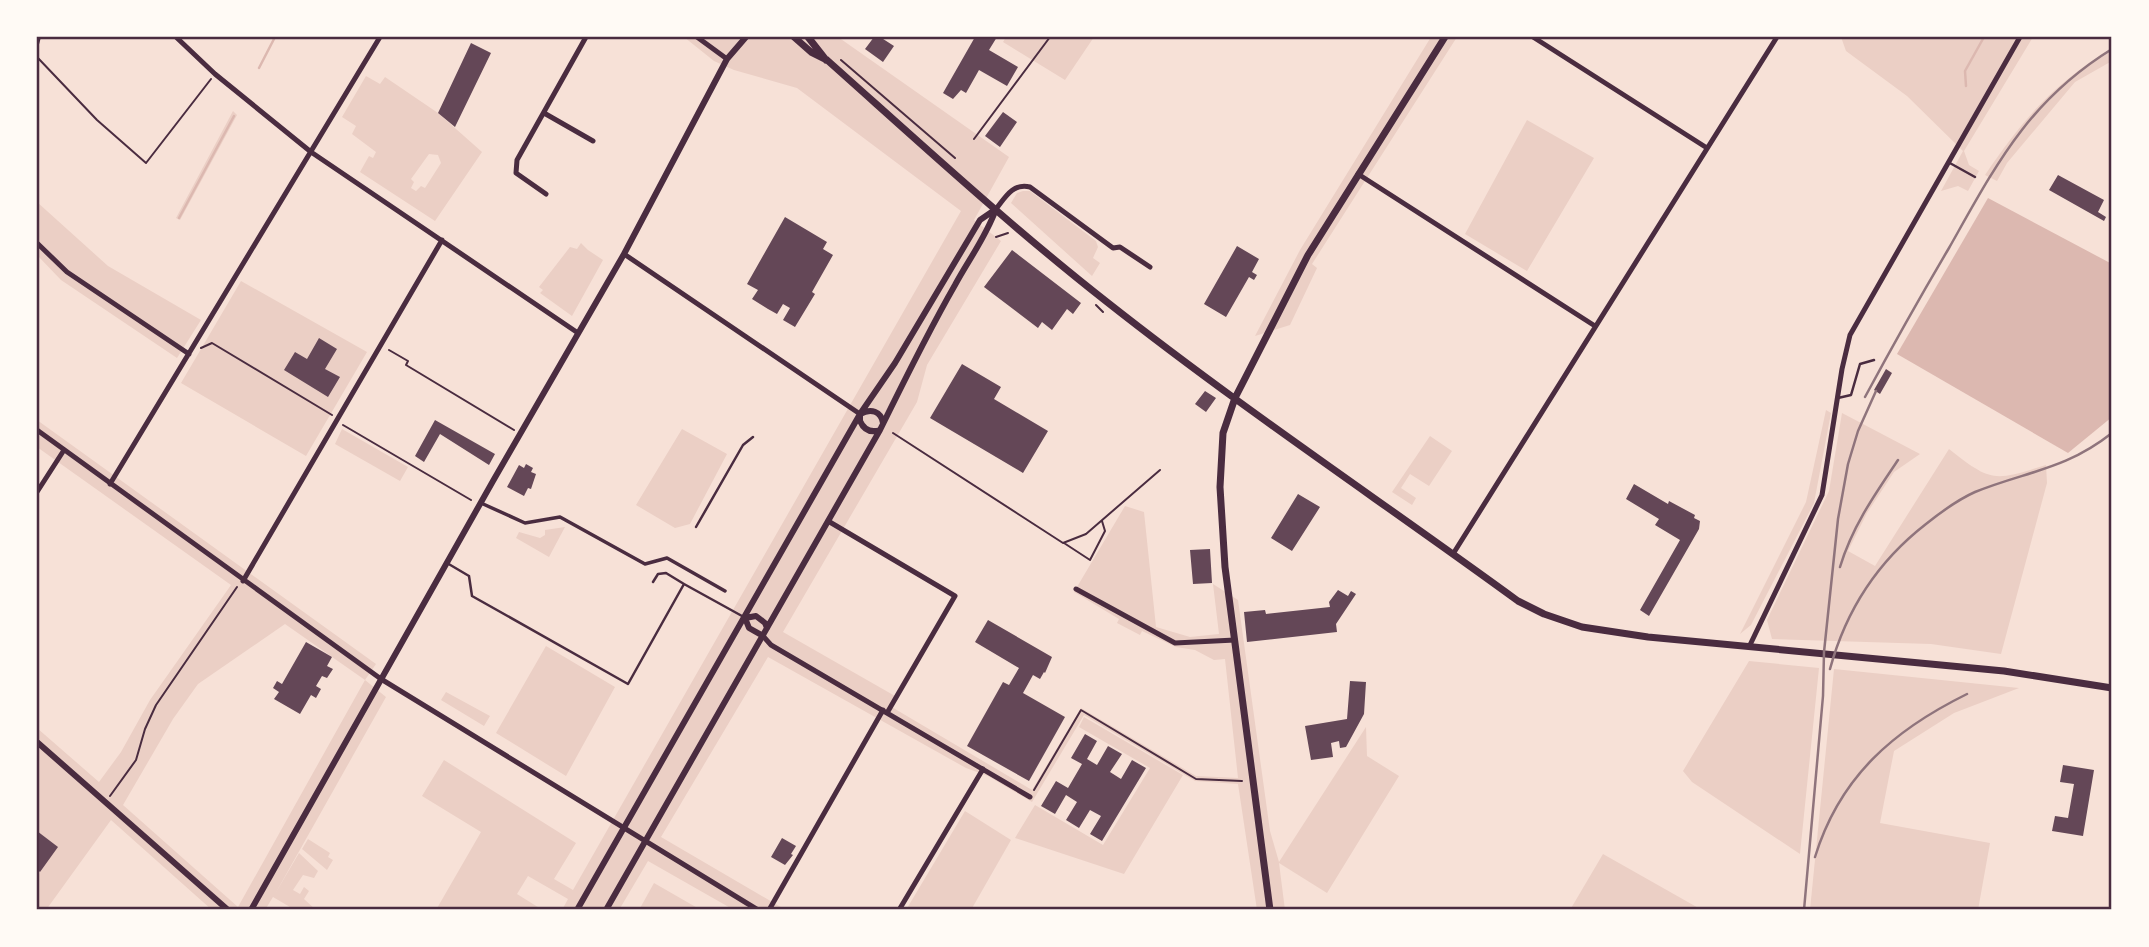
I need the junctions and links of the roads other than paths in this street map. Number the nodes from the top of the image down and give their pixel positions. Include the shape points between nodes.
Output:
1 (176, 37) edge
2 (380, 37) edge
3 (586, 37) edge
4 (697, 37) edge
5 (746, 37) edge
6 (794, 37) edge
7 (808, 37) edge
8 (1445, 37) edge
9 (1533, 37) edge
10 (1777, 37) edge
11 (2020, 37) edge
12 (727, 59) junction
13 (827, 60) junction
14 (544, 113) junction
15 (593, 141) dead end
16 (1707, 148) junction
17 (311, 152) junction
18 (1948, 163) junction
19 (1358, 173) junction
20 (1975, 177) dead end
21 (546, 194) dead end
22 (996, 209) junction
23 (442, 240) junction
24 (37, 243) edge
25 (624, 254) junction
26 (1150, 267) dead end
27 (1595, 326) junction
28 (578, 333) junction
29 (189, 354) junction
30 (1874, 360) dead end
31 (1235, 398) junction
32 (1838, 398) junction
33 (860, 414) junction
34 (882, 426) junction
35 (37, 430) edge
36 (752, 437) dead end
37 (64, 450) junction
38 (110, 484) junction
39 (37, 492) edge
40 (481, 503) junction
41 (828, 521) junction
42 (696, 527) dead end
43 (1453, 554) junction
44 (447, 563) junction
45 (243, 581) junction
46 (653, 582) dead end
47 (684, 584) junction
48 (1076, 589) dead end
49 (725, 591) dead end
50 (744, 618) junction
51 (765, 632) junction
52 (1235, 640) junction
53 (1749, 647) junction
54 (381, 679) junction
55 (2112, 688) edge
56 (885, 712) junction
57 (37, 742) edge
58 (983, 769) junction
59 (1030, 797) road end
60 (624, 829) junction
61 (646, 843) junction
62 (228, 910) edge
63 (251, 910) edge
64 (577, 910) edge
65 (607, 910) edge
66 (758, 910) edge
67 (769, 910) edge
68 (899, 910) edge
69 (1270, 910) edge

1 - 17 street
2 - 17 street
3 - 14 street
4 - 12 street
5 - 12 street
6 - 13 main road
7 - 13 main road
8 - 19 main road
9 - 16 street
10 - 16 street
11 - 18 street
12 - 25 street
13 - 22 main road
14 - 15 street
14 - 21 street via 515,167 516,173
16 - 27 street
17 - 23 street
17 - 29 street
18 - 20 lane
18 - 32 street via 1850,335
19 - 27 street
19 - 31 main road via 1308,255
22 - 26 street via 1015,187 1030,187 1113,248 1120,247
22 - 31 main road via 1104,300
22 - 33 street via 980,220
22 - 34 street
23 - 28 street
23 - 45 street
24 - 29 street via 67,272
25 - 28 street
25 - 33 street
27 - 43 street
28 - 40 street
29 - 38 street
30 - 32 lane via 1860,364 1851,395
31 - 43 main road
31 - 52 main road via 1223,433 1220,487
32 - 53 street via 1822,495
33 - 34 street via 872,410 879,414
33 - 34 street via 866,429 874,432
33 - 50 street
34 - 41 street
35 - 37 street
36 - 42 lane
37 - 38 street
37 - 39 street
38 - 45 street
40 - 44 street
40 - 49 street via 525,523 560,517 645,564 667,558
41 - 51 street
41 - 56 street via 955,596
43 - 53 main road via 1518,601 1582,627
44 - 47 lane via 470,576 472,596 628,684
44 - 54 street
45 - 54 street
46 - 47 lane via 658,574 666,573
47 - 50 lane
48 - 52 street via 1175,643
50 - 51 street via 749,628
50 - 51 street via 762,619
50 - 60 street
51 - 56 street via 771,645
51 - 61 street
52 - 69 main road
53 - 55 main road via 2004,671
54 - 60 street
54 - 63 street
56 - 58 street
56 - 67 street
57 - 62 street
58 - 59 street
58 - 68 street
60 - 61 street
60 - 64 street
61 - 65 street
61 - 66 street

